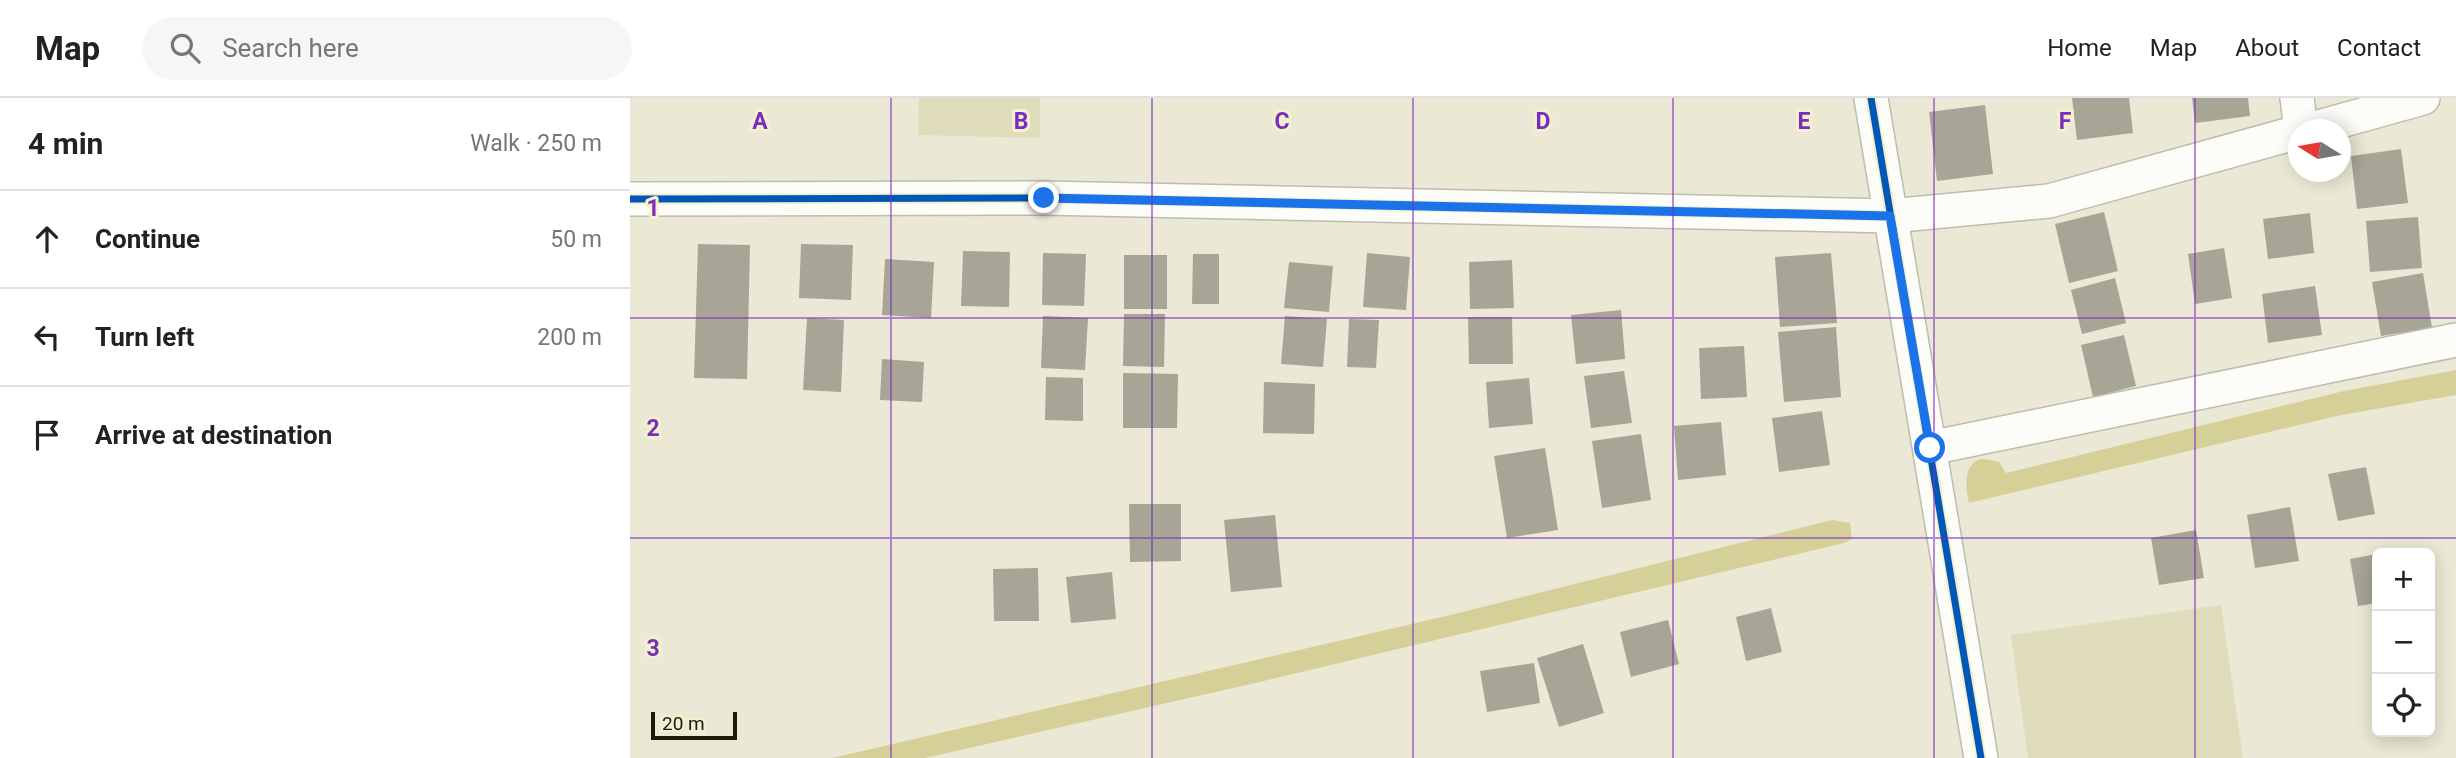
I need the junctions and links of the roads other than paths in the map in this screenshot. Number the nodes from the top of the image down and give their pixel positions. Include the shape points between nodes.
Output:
1 (1871, 98) edge
2 (2297, 98) edge
3 (2423, 98) edge
4 (2299, 119) edge
5 (2348, 119) edge
6 (2288, 134) edge
7 (630, 199) edge
8 (1890, 216) junction
9 (2456, 340) edge
10 (1930, 448) junction
11 (1982, 758) edge

1 - 8 street
2 - 4 street
3 - 5 street
6 - 8 street via 2049,201
7 - 8 street via 1058,199
8 - 10 street
9 - 10 street
10 - 11 street

